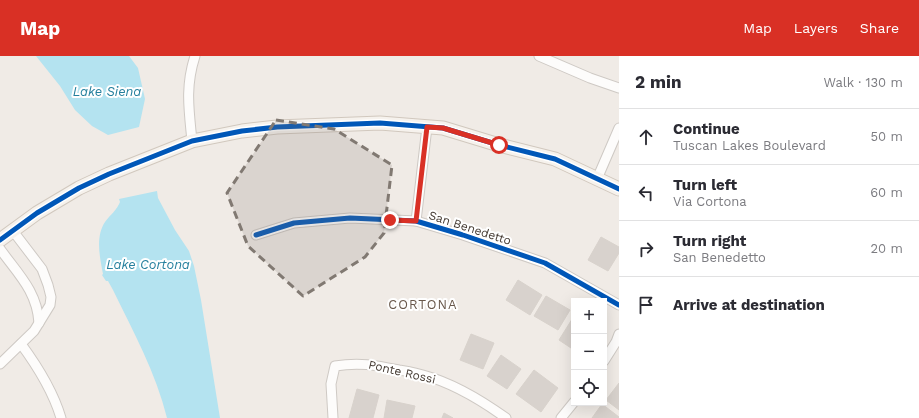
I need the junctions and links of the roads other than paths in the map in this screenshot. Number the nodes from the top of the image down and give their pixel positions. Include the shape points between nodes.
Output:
1 (195, 56) edge
2 (539, 56) edge
3 (619, 88) edge
4 (427, 127) junction
5 (619, 128) edge
6 (192, 141) junction
7 (597, 179) junction
8 (619, 189) edge
9 (416, 221) junction
10 (13, 230) junction
11 (256, 235) dead end
12 (0, 240) edge
13 (0, 249) edge
14 (619, 305) edge
15 (39, 323) junction
16 (619, 334) edge
17 (21, 344) junction
18 (607, 356) edge
19 (0, 364) edge
20 (571, 406) edge
21 (61, 418) edge
22 (334, 418) edge
23 (506, 418) edge
24 (561, 418) edge

1 - 6 street via 188,92
2 - 3 street
4 - 6 street via 380,123 277,126
4 - 7 street via 443,128 555,159
4 - 9 street
5 - 7 street
6 - 10 street via 79,188
7 - 8 street
9 - 11 street, San Benedetto via 350,218 294,223
9 - 14 street, San Benedetto via 545,263
10 - 12 street
10 - 15 street via 42,269 48,285 50,305
13 - 15 street via 31,291 38,310
15 - 17 street
16 - 18 street
17 - 19 street
17 - 21 street via 40,370 56,401
20 - 24 street
22 - 23 street, Ponte Rossi via 331,384 335,366 352,363 374,365 438,380 475,397

